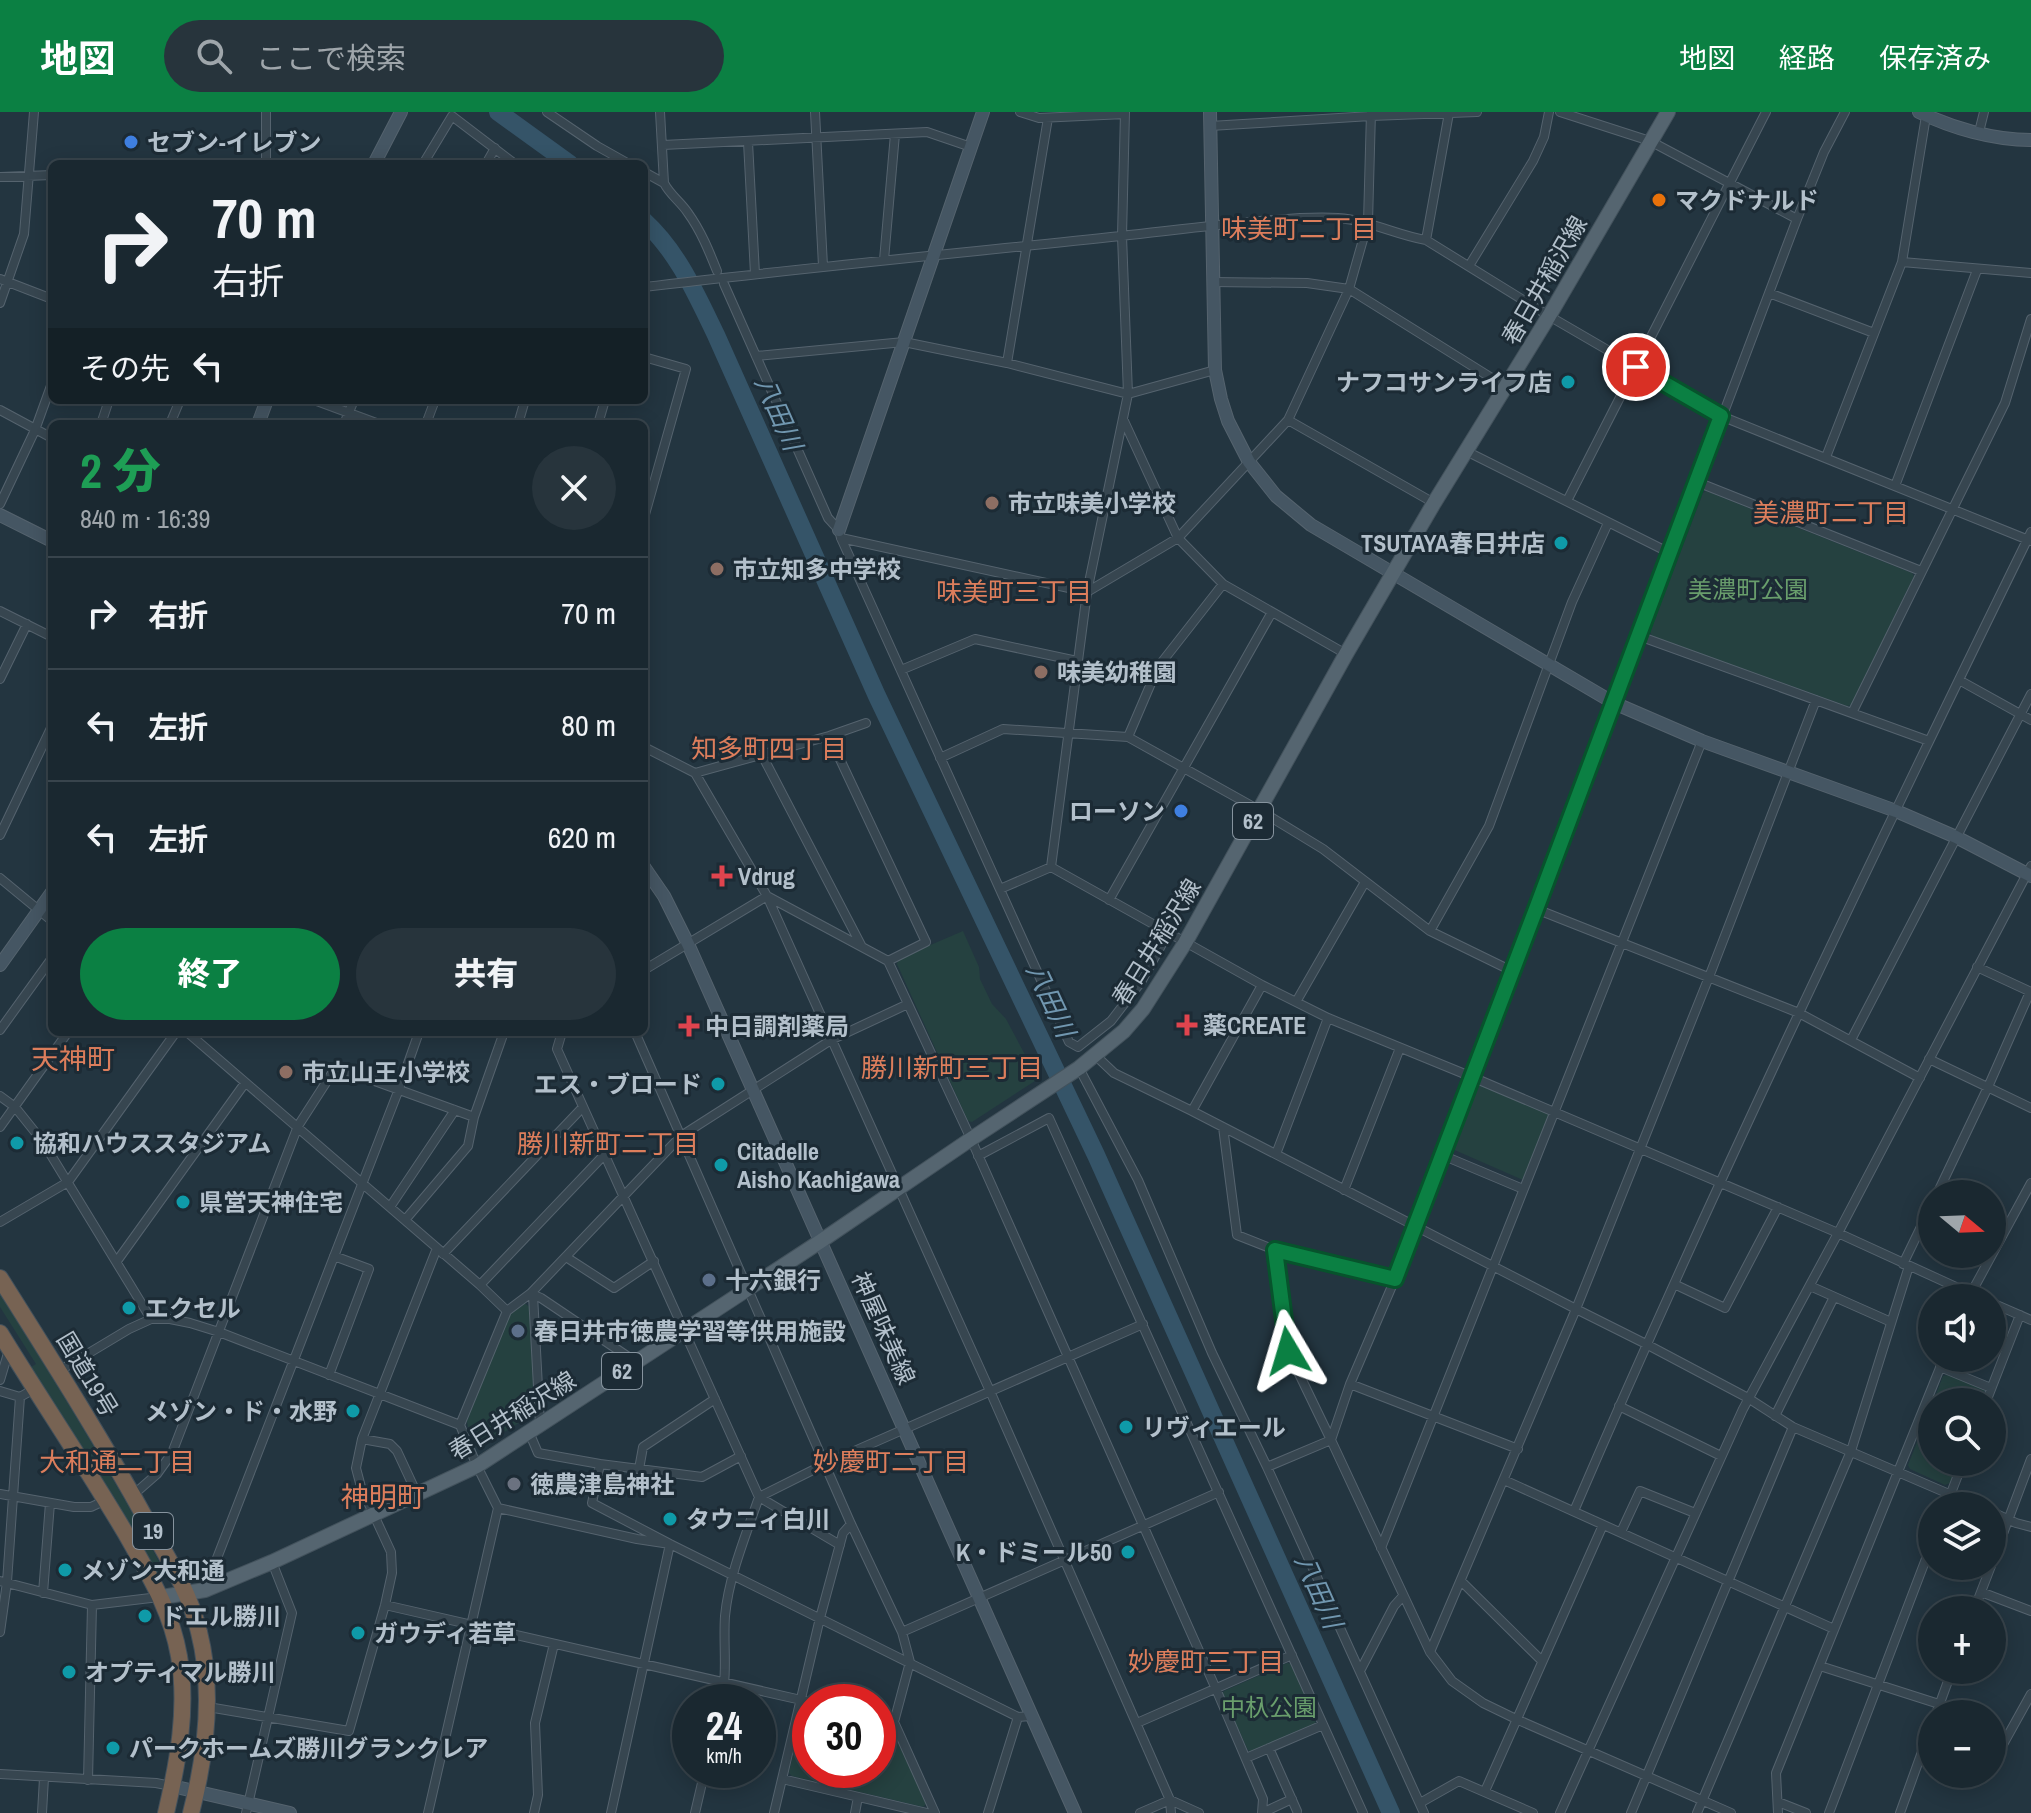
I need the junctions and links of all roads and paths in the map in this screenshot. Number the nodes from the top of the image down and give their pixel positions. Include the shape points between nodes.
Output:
1 (34, 112) edge
2 (266, 112) edge
3 (401, 112) edge
4 (547, 112) edge
5 (660, 112) edge
6 (815, 112) edge
7 (983, 112) edge
8 (1020, 112) edge
9 (1210, 112) edge
10 (1477, 112) edge
11 (1549, 112) edge
12 (1560, 112) edge
13 (1668, 112) edge
14 (1766, 112) edge
15 (1845, 112) edge
16 (1984, 112) edge
17 (1125, 113) edge
18 (1449, 113) edge
19 (1371, 114) edge
20 (1922, 114) edge
21 (1048, 118) junction
22 (1210, 126) junction
23 (1979, 132) junction
24 (895, 134) junction
25 (817, 138) junction
26 (2031, 140) edge
27 (1650, 141) junction
28 (748, 142) junction
29 (663, 145) junction
30 (971, 147) junction
31 (495, 148) junction
32 (266, 160) edge
33 (376, 160) edge
34 (425, 160) edge
35 (488, 160) edge
36 (510, 160) edge
37 (622, 160) edge
38 (648, 174) edge
39 (48, 175) edge
40 (29, 176) junction
41 (0, 177) edge
42 (1729, 182) junction
43 (664, 183) junction
44 (1797, 219) junction
45 (1368, 222) junction
46 (1212, 225) junction
47 (1122, 236) junction
48 (1426, 240) junction
49 (1028, 245) junction
50 (933, 257) junction
51 (884, 260) junction
52 (1902, 262) junction
53 (823, 266) junction
54 (1469, 266) junction
55 (1977, 270) junction
56 (717, 271) dead end
57 (2031, 273) edge
58 (755, 274) junction
59 (3, 281) edge
60 (1212, 282) junction
61 (724, 284) dead end
62 (648, 287) edge
63 (1349, 289) junction
64 (1769, 293) junction
65 (48, 298) edge
66 (0, 303) edge
67 (1549, 316) junction
68 (2031, 319) edge
69 (1874, 333) junction
70 (904, 342) junction
71 (2028, 343) edge
72 (756, 356) junction
73 (648, 358) edge
74 (1007, 363) junction
75 (1636, 367) junction
76 (1215, 370) junction
77 (1506, 387) junction
78 (48, 394) edge
79 (1128, 394) junction
80 (324, 404) edge
81 (352, 404) edge
82 (0, 410) edge
83 (348, 413) junction
84 (1721, 416) junction
85 (345, 420) edge
86 (368, 420) edge
87 (1123, 420) junction
88 (1288, 420) junction
89 (35, 430) junction
90 (48, 436) edge
91 (1466, 451) junction
92 (1826, 457) junction
93 (1249, 462) junction
94 (1697, 482) junction
95 (1895, 486) junction
96 (648, 491) edge
97 (1567, 501) junction
98 (1434, 503) junction
99 (0, 504) edge
100 (1952, 509) junction
101 (0, 515) edge
102 (1608, 523) junction
103 (840, 534) junction
104 (2030, 537) edge
105 (1178, 538) junction
106 (48, 539) edge
107 (1670, 553) junction
108 (1921, 571) junction
109 (1394, 573) junction
110 (1223, 584) junction
111 (1087, 592) junction
112 (0, 611) edge
113 (1272, 612) junction
114 (27, 624) junction
115 (48, 635) edge
116 (1639, 636) junction
117 (1346, 654) junction
118 (1077, 661) junction
119 (1548, 664) junction
120 (901, 670) junction
121 (0, 679) edge
122 (1959, 680) junction
123 (2031, 694) edge
124 (1816, 700) junction
125 (1614, 703) junction
126 (1852, 713) junction
127 (2020, 714) junction
128 (2031, 720) edge
129 (866, 723) dead end
130 (1069, 733) junction
131 (48, 734) edge
132 (829, 736) junction
133 (1128, 737) junction
134 (1702, 741) junction
135 (1929, 741) junction
136 (648, 749) edge
137 (762, 755) junction
138 (940, 758) junction
139 (1183, 767) junction
140 (1789, 772) junction
141 (695, 773) junction
142 (1259, 810) junction
143 (1896, 811) junction
144 (0, 835) edge
145 (1956, 837) junction
146 (1051, 867) junction
147 (2029, 872) edge
148 (648, 873) edge
149 (0, 878) edge
150 (1365, 882) junction
151 (1000, 889) junction
152 (767, 896) junction
153 (48, 898) edge
154 (1109, 900) junction
155 (1536, 909) junction
156 (39, 911) junction
157 (48, 918) edge
158 (1430, 931) junction
159 (1168, 933) junction
160 (1622, 942) junction
161 (1185, 943) junction
162 (688, 944) junction
163 (861, 946) junction
164 (888, 961) junction
165 (48, 964) edge
166 (0, 965) edge
167 (1977, 967) junction
168 (648, 968) edge
169 (1512, 971) junction
170 (1709, 977) junction
171 (1262, 985) junction
172 (2031, 992) edge
173 (1296, 1002) junction
174 (908, 1004) junction
175 (1799, 1013) junction
176 (1328, 1018) junction
177 (0, 1030) edge
178 (65, 1036) edge
179 (173, 1036) edge
180 (192, 1036) edge
181 (418, 1036) edge
182 (503, 1036) edge
183 (561, 1036) edge
184 (637, 1036) edge
185 (831, 1040) junction
186 (1851, 1040) junction
187 (1400, 1048) junction
188 (1095, 1055) junction
189 (1929, 1059) junction
190 (1075, 1071) junction
191 (1472, 1077) junction
192 (1920, 1078) junction
193 (245, 1083) junction
194 (1988, 1087) junction
195 (399, 1089) junction
196 (753, 1089) junction
197 (0, 1096) edge
198 (15, 1107) junction
199 (583, 1107) junction
200 (2031, 1108) edge
201 (455, 1110) junction
202 (1192, 1111) junction
203 (1555, 1112) junction
204 (474, 1117) junction
205 (298, 1126) junction
206 (0, 1127) edge
207 (1223, 1127) junction
208 (681, 1136) junction
209 (971, 1139) junction
210 (1640, 1149) junction
211 (605, 1154) junction
212 (1276, 1154) junction
213 (1442, 1155) junction
214 (978, 1156) junction
215 (1944, 1180) edge
216 (68, 1182) junction
217 (362, 1182) junction
218 (1720, 1183) junction
219 (2031, 1183) edge
220 (899, 1188) junction
221 (1523, 1189) junction
222 (1344, 1190) junction
223 (625, 1196) junction
224 (2028, 1196) edge
225 (390, 1207) junction
226 (1778, 1207) junction
227 (405, 1220) junction
228 (0, 1222) edge
229 (1413, 1226) junction
230 (1838, 1233) junction
231 (1918, 1237) edge
232 (821, 1241) junction
233 (1275, 1250) junction
234 (440, 1251) junction
235 (334, 1256) junction
236 (566, 1257) junction
237 (117, 1261) junction
238 (654, 1261) junction
239 (1906, 1265) junction
240 (1493, 1267) junction
241 (0, 1278) edge
242 (1395, 1279) junction
243 (1674, 1284) junction
244 (1945, 1284) edge
245 (1976, 1284) edge
246 (480, 1285) junction
247 (1810, 1286) junction
248 (748, 1288) junction
249 (532, 1294) junction
250 (1834, 1297) junction
251 (1576, 1309) junction
252 (2006, 1309) edge
253 (507, 1311) junction
254 (2020, 1315) junction
255 (151, 1319) junction
256 (2031, 1320) edge
257 (1891, 1322) junction
258 (1143, 1324) junction
259 (684, 1330) junction
260 (219, 1332) junction
261 (0, 1333) edge
262 (1646, 1344) junction
263 (9, 1348) junction
264 (1068, 1358) junction
265 (294, 1361) junction
266 (636, 1362) junction
267 (59, 1371) junction
268 (1938, 1372) edge
269 (1961, 1372) edge
270 (329, 1375) junction
271 (0, 1380) edge
272 (1350, 1384) junction
273 (1991, 1388) joint
274 (0, 1391) edge
275 (990, 1391) junction
276 (27, 1393) junction
277 (379, 1394) junction
278 (1748, 1398) junction
279 (715, 1399) junction
280 (1619, 1406) junction
281 (1434, 1416) junction
282 (1775, 1416) junction
283 (460, 1425) junction
284 (1793, 1427) junction
285 (534, 1428) junction
286 (905, 1429) junction
287 (362, 1439) junction
288 (1331, 1440) junction
289 (1518, 1449) junction
290 (1851, 1451) junction
291 (741, 1456) junction
292 (1721, 1456) junction
293 (2031, 1459) edge
294 (600, 1464) junction
295 (825, 1464) junction
296 (477, 1466) junction
297 (1267, 1467) junction
298 (639, 1469) junction
299 (1897, 1472) junction
300 (1504, 1480) junction
301 (1219, 1492) junction
302 (1943, 1492) edge
303 (0, 1494) edge
304 (417, 1494) junction
305 (133, 1495) junction
306 (13, 1496) junction
307 (759, 1497) junction
308 (106, 1500) junction
309 (50, 1503) junction
310 (498, 1508) junction
311 (1574, 1511) junction
312 (1695, 1513) junction
313 (374, 1515) junction
314 (2006, 1518) edge
315 (2009, 1519) junction
316 (851, 1524) junction
317 (1142, 1525) junction
318 (1603, 1525) junction
319 (2006, 1526) edge
320 (2031, 1527) edge
321 (1621, 1532) junction
322 (670, 1544) junction
323 (840, 1545) junction
324 (1381, 1548) junction
325 (1675, 1556) junction
326 (1064, 1559) junction
327 (272, 1562) junction
328 (732, 1574) junction
329 (1918, 1580) edge
330 (1985, 1580) edge
331 (1461, 1581) junction
332 (1728, 1581) junction
333 (3, 1582) edge
334 (205, 1590) junction
335 (1981, 1592) junction
336 (43, 1593) junction
337 (187, 1593) junction
338 (1403, 1596) junction
339 (1979, 1596) edge
340 (162, 1597) junction
341 (980, 1598) junction
342 (92, 1605) junction
343 (385, 1605) junction
344 (1786, 1607) junction
345 (2031, 1611) edge
346 (820, 1618) junction
347 (471, 1625) junction
348 (1834, 1629) junction
349 (0, 1632) edge
350 (902, 1632) junction
351 (554, 1644) junction
352 (1430, 1652) junction
353 (1292, 1655) junction
354 (1542, 1661) junction
355 (910, 1662) junction
356 (644, 1664) junction
357 (1820, 1666) junction
358 (1360, 1671) junction
359 (725, 1683) junction
360 (809, 1684) edge
361 (1878, 1685) junction
362 (1216, 1689) junction
363 (2031, 1694) edge
364 (792, 1698) edge
365 (1918, 1702) edge
366 (207, 1707) junction
367 (2027, 1710) edge
368 (896, 1714) edge
369 (1024, 1716) junction
370 (268, 1717) junction
371 (1516, 1719) junction
372 (1137, 1723) junction
373 (1323, 1725) junction
374 (896, 1726) edge
375 (2006, 1741) edge
376 (792, 1746) edge
377 (1269, 1748) junction
378 (1589, 1751) junction
379 (1246, 1758) junction
380 (1918, 1763) edge
381 (0, 1774) edge
382 (1646, 1776) junction
383 (44, 1778) junction
384 (782, 1779) junction
385 (88, 1780) junction
386 (172, 1786) junction
387 (701, 1788) edge
388 (1485, 1791) junction
389 (196, 1792) junction
390 (858, 1797) junction
391 (1292, 1799) junction
392 (1170, 1800) junction
393 (1702, 1801) junction
394 (1778, 1802) junction
395 (1420, 1803) junction
396 (248, 1808) edge
397 (1297, 1811) dead end
398 (42, 1813) edge
399 (166, 1813) edge
400 (191, 1813) edge
401 (290, 1813) edge
402 (428, 1813) edge
403 (534, 1813) edge
404 (611, 1813) edge
405 (695, 1813) edge
406 (774, 1813) edge
407 (855, 1813) edge
408 (927, 1813) edge
409 (935, 1813) edge
410 (988, 1813) edge
411 (1075, 1813) edge
412 (1140, 1813) edge
413 (1171, 1813) edge
414 (1199, 1813) edge
415 (1262, 1813) edge
416 (1363, 1813) edge
417 (1424, 1813) edge
418 (1533, 1813) edge
419 (1560, 1813) edge
420 (1631, 1813) edge
421 (1697, 1813) edge
422 (1731, 1813) edge
423 (1778, 1813) edge
424 (1806, 1813) edge
425 (1829, 1813) edge
426 (1900, 1813) edge

1 - 40 street
2 - 32 street
3 - 33 street
4 - 37 street
5 - 29 street
6 - 25 street
7 - 30 street
8 - 21 street
9 - 22 street
10 - 18 street
11 - 54 street via 1533,161
12 - 27 street
13 - 27 main road, 春日井稲沢線 / 62
14 - 42 street
15 - 44 street
16 - 23 street
17 - 21 street
17 - 47 street
18 - 19 street
18 - 48 street
19 - 22 street
19 - 45 street
20 - 23 street
20 - 52 street
21 - 49 street
22 - 46 street
23 - 26 street
24 - 25 street
24 - 30 street via 927,132
24 - 51 street
25 - 28 street
25 - 53 street
27 - 42 street
27 - 67 main road, 春日井稲沢線 / 62
28 - 29 street
28 - 58 street
29 - 43 street
30 - 50 street
31 - 34 street via 452,116
31 - 35 street
31 - 36 street
38 - 43 street
39 - 40 street
40 - 41 street
40 - 59 street via 24,234
42 - 44 street
42 - 75 street
43 - 56 street via 700,231
44 - 64 street
45 - 46 street via 1311,217
45 - 48 street
45 - 63 street
46 - 47 street
46 - 60 street
47 - 49 street
47 - 79 street
48 - 54 street
49 - 50 street
49 - 74 street
50 - 51 street
50 - 70 street
51 - 53 street
52 - 55 street
52 - 69 street
53 - 58 street
54 - 67 street
55 - 57 street
55 - 95 street
58 - 62 street
59 - 65 street
59 - 66 street
60 - 63 street
60 - 76 street
61 - 72 street
63 - 77 street
63 - 88 street
64 - 69 street
64 - 84 street
67 - 75 street
67 - 77 main road, 春日井稲沢線 / 62
68 - 71 street
69 - 92 street
70 - 72 street
70 - 74 street
70 - 103 street
71 - 100 street via 2005,403
72 - 103 street via 828,518
73 - 96 street via 686,369
74 - 79 street
75 - 84 street
75 - 97 street
76 - 79 street
76 - 93 street via 1228,421
77 - 91 main road, 春日井稲沢線 / 62
78 - 89 street
79 - 87 street
80 - 83 street
81 - 83 street
82 - 89 street
83 - 85 street
83 - 86 street
84 - 92 street
84 - 94 street
87 - 105 street
87 - 111 street
88 - 93 street
88 - 98 street
89 - 90 street
89 - 99 street
91 - 97 street
91 - 98 main road, 春日井稲沢線 / 62
92 - 95 street
93 - 105 street
93 - 109 street via 1276,496 1311,525
94 - 107 street
94 - 108 street
95 - 100 street
97 - 102 street
98 - 109 main road, 春日井稲沢線 / 62
100 - 104 street
100 - 108 street
101 - 106 street
102 - 107 street
102 - 119 street
103 - 111 street
103 - 120 street
104 - 122 street
105 - 110 street
105 - 111 street
107 - 116 street
108 - 126 street
109 - 117 main road, 春日井稲沢線 / 62
109 - 119 street
110 - 113 street
110 - 133 street via 1158,667
111 - 118 street
112 - 114 street
113 - 117 street
113 - 139 street
114 - 115 street
114 - 121 street
116 - 124 street
116 - 125 street
117 - 142 main road, 春日井稲沢線 / 62
118 - 120 street via 975,639
118 - 130 street
119 - 125 street
119 - 158 street via 1489,826
120 - 138 street
122 - 127 street
122 - 135 street
123 - 127 street
124 - 126 street
124 - 140 street
125 - 134 street
125 - 155 street
126 - 135 street
127 - 128 street
127 - 145 street
129 - 132 street
130 - 133 street
130 - 138 street via 1003,729
130 - 146 street
131 - 144 street
132 - 137 street
132 - 164 street via 926,942
133 - 139 street
134 - 140 street
134 - 160 street
135 - 143 street
136 - 141 street
137 - 141 street
137 - 163 street
138 - 151 street
139 - 142 street
139 - 154 street
140 - 143 street
140 - 170 street
141 - 152 street
142 - 150 street
142 - 161 main road, 春日井稲沢線 / 62
143 - 145 street
143 - 175 street
145 - 147 street
145 - 186 street
146 - 151 street
146 - 154 street
147 - 167 street
148 - 162 street, 神屋味美線
149 - 156 street
150 - 158 street
150 - 173 street
151 - 159 street via 1069,1042 1078,1047 1111,1021
152 - 162 street
152 - 163 street
152 - 185 street
153 - 156 street
154 - 159 street
155 - 160 street
155 - 169 street
156 - 157 street
156 - 166 street
158 - 169 street
159 - 161 street
160 - 170 street
160 - 203 street
161 - 171 street
161 - 188 main road, 春日井稲沢線 / 62 via 1143,1009
162 - 168 street
162 - 196 street, 神屋味美線
163 - 164 street
164 - 174 street
165 - 177 street
167 - 172 street
167 - 189 street
169 - 191 street
170 - 175 street
170 - 210 street
171 - 173 street
171 - 202 street
172 - 194 street
173 - 176 street
174 - 185 street
174 - 209 street
175 - 186 street
175 - 218 street
176 - 187 street
176 - 212 street
178 - 198 street
179 - 216 street
180 - 193 street
181 - 195 street
182 - 204 street
183 - 199 street via 557,1049
184 - 208 street
185 - 196 street
185 - 220 street
186 - 192 street
187 - 191 street
187 - 222 street
188 - 190 main road, 春日井稲沢線 / 62
188 - 202 street via 1114,1073
189 - 192 street
189 - 194 street
190 - 209 main road, 春日井稲沢線 / 62
190 - 297 street via 1138,1180
191 - 203 street
191 - 213 street
192 - 230 street
193 - 205 street
193 - 237 street
194 - 200 street
194 - 215 street
195 - 201 street
195 - 205 street via 336,1067
195 - 217 street
196 - 208 street
196 - 232 street, 神屋味美線
197 - 198 street
198 - 206 street
198 - 216 street
199 - 211 street
199 - 234 street
201 - 204 street
201 - 225 street
202 - 207 street
203 - 210 street
203 - 221 street
204 - 227 street via 468,1146
205 - 217 street
205 - 260 street
207 - 212 street
207 - 233 street via 1237,1235
208 - 223 street
208 - 248 street
209 - 214 street
209 - 220 main road, 春日井稲沢線 / 62
210 - 218 street
210 - 251 street
211 - 223 street
211 - 246 street
212 - 222 street
213 - 221 street
213 - 229 street
214 - 258 street via 1049,1118
214 - 264 street
216 - 228 street
216 - 237 street
217 - 225 street
217 - 235 street
218 - 226 street
218 - 243 street
219 - 224 street
220 - 232 main road, 春日井稲沢線 / 62
220 - 275 street
221 - 240 street
222 - 229 street
223 - 236 street
223 - 238 street
224 - 245 street
225 - 227 street
226 - 230 street
226 - 243 street via 1725,1308
227 - 234 street
229 - 240 street
229 - 242 street
230 - 239 street
230 - 247 street
231 - 239 street
232 - 248 main road, 春日井稲沢線 / 62
232 - 286 street, 神屋味美線
233 - 242 street
233 - 288 street via 1288,1351
234 - 246 street
234 - 277 street
235 - 265 street
235 - 270 street via 369,1269
236 - 238 street via 614,1288
236 - 249 street
237 - 255 street
238 - 259 street
239 - 244 street
239 - 257 street
240 - 251 street
240 - 281 street
241 - 267 highway, 国道19号 / 19
242 - 272 street
243 - 262 street
246 - 253 street
247 - 250 street
247 - 278 street
248 - 259 main road, 春日井稲沢線 / 62
248 - 295 street
249 - 253 street
249 - 266 street
249 - 285 street
250 - 257 street
250 - 282 street
251 - 262 street
251 - 289 street
252 - 254 street
253 - 283 street
254 - 256 street
254 - 273 street
255 - 260 street
255 - 267 street
257 - 290 street
258 - 264 street
258 - 301 street
259 - 266 main road, 春日井稲沢線 / 62
259 - 279 street
260 - 265 street
260 - 305 street via 172,1453
261 - 263 highway, 19
262 - 278 street
262 - 280 street
263 - 271 street
263 - 276 highway, 19
264 - 275 street
264 - 317 street
265 - 270 street
265 - 334 street
266 - 285 main road, 春日井稲沢線 / 62
267 - 305 highway, 国道19号 / 19
268 - 299 street
269 - 273 street
270 - 277 street
272 - 281 street
272 - 288 street
274 - 276 street
275 - 286 street
275 - 326 street
276 - 306 street
276 - 308 highway, 19
277 - 283 street
277 - 287 street
278 - 282 street
278 - 292 street
279 - 291 street
279 - 298 street via 643,1447
280 - 292 street
280 - 311 street
281 - 289 street
281 - 324 street
282 - 284 street
283 - 296 street
284 - 290 street
284 - 332 street
285 - 294 street via 538,1453
285 - 296 main road, 春日井稲沢線 / 62
286 - 295 street
286 - 341 street, 神屋味美線
287 - 304 street via 390,1444 397,1451
287 - 313 street via 356,1468
288 - 297 street
288 - 324 street
289 - 300 street
290 - 299 street
290 - 344 street
291 - 298 street via 702,1477
291 - 307 street
292 - 312 street
293 - 315 street
294 - 298 street
294 - 322 street via 592,1503
295 - 307 street
295 - 316 street
296 - 304 main road, 春日井稲沢線 / 62
296 - 310 street
297 - 358 street
299 - 302 street
299 - 348 street
300 - 311 street
300 - 331 street
301 - 317 street
301 - 353 street
303 - 306 street
304 - 313 main road, 春日井稲沢線 / 62
305 - 337 highway, 国道19号 / 19
306 - 309 street
306 - 333 street
307 - 323 street
307 - 328 street
308 - 309 street via 91,1507
308 - 340 highway, 19
309 - 336 street
310 - 322 street
310 - 347 street
311 - 318 street
312 - 321 street via 1640,1491
312 - 325 street
313 - 327 main road, 春日井稲沢線 / 62
313 - 343 street via 391,1552
314 - 315 street
315 - 319 street
315 - 320 street
316 - 323 street
316 - 350 street
317 - 326 street
317 - 362 street
318 - 321 street
318 - 354 street
321 - 325 street
322 - 328 street
322 - 356 street
323 - 346 street
324 - 338 street
325 - 332 street
325 - 378 street
326 - 341 street
326 - 372 street
327 - 334 main road, 春日井稲沢線 / 62
327 - 370 street via 292,1613
328 - 346 street
328 - 359 street via 725,1616
329 - 361 street
330 - 335 street
331 - 352 street
331 - 354 street
332 - 344 street
332 - 382 street
333 - 336 street
333 - 349 street
334 - 337 main road, 春日井稲沢線 / 62
335 - 339 street
335 - 345 street
336 - 342 street
337 - 340 main road, 春日井稲沢線 / 62
337 - 366 highway, 国道19号 / 19 via 203,1651
338 - 352 street
338 - 358 street
340 - 342 street
340 - 386 highway, 19 via 176,1642 182,1688
341 - 350 street
341 - 369 street, 神屋味美線
342 - 385 street
343 - 347 street
343 - 370 street via 349,1731
344 - 348 street
344 - 393 street
346 - 355 street
346 - 360 street
347 - 351 street
347 - 402 street
348 - 357 street
350 - 355 street
351 - 356 street
351 - 403 street via 535,1723
352 - 371 street via 1452,1681
353 - 362 street
353 - 373 street
354 - 371 street
355 - 368 street
355 - 369 street
356 - 359 street
356 - 404 street
357 - 361 street
357 - 394 street via 1776,1773
358 - 395 street
359 - 364 street
361 - 365 street
361 - 425 street
362 - 372 street
362 - 379 street
363 - 367 street
366 - 370 street
366 - 389 highway, 国道19号 / 19
367 - 375 street
369 - 410 street
369 - 411 street, 神屋味美線
370 - 396 street
371 - 378 street
371 - 388 street
372 - 392 street
373 - 377 street
373 - 416 street
374 - 409 street
376 - 384 street
377 - 379 street
377 - 391 street
378 - 382 street
378 - 419 street
379 - 415 street via 1263,1799
380 - 426 street
381 - 383 street
382 - 393 street
382 - 420 street
383 - 385 street
383 - 398 street
384 - 390 street
384 - 406 street
385 - 386 street
386 - 389 street
386 - 399 highway, 19
387 - 405 street
388 - 395 street via 1459,1781
388 - 418 street
389 - 396 street
389 - 400 highway, 国道19号 / 19
390 - 407 street
390 - 408 street
391 - 397 street
391 - 415 street
392 - 412 street
392 - 413 street
392 - 414 street
393 - 421 street
393 - 422 street
394 - 423 street
394 - 424 street
395 - 417 street
396 - 401 street

